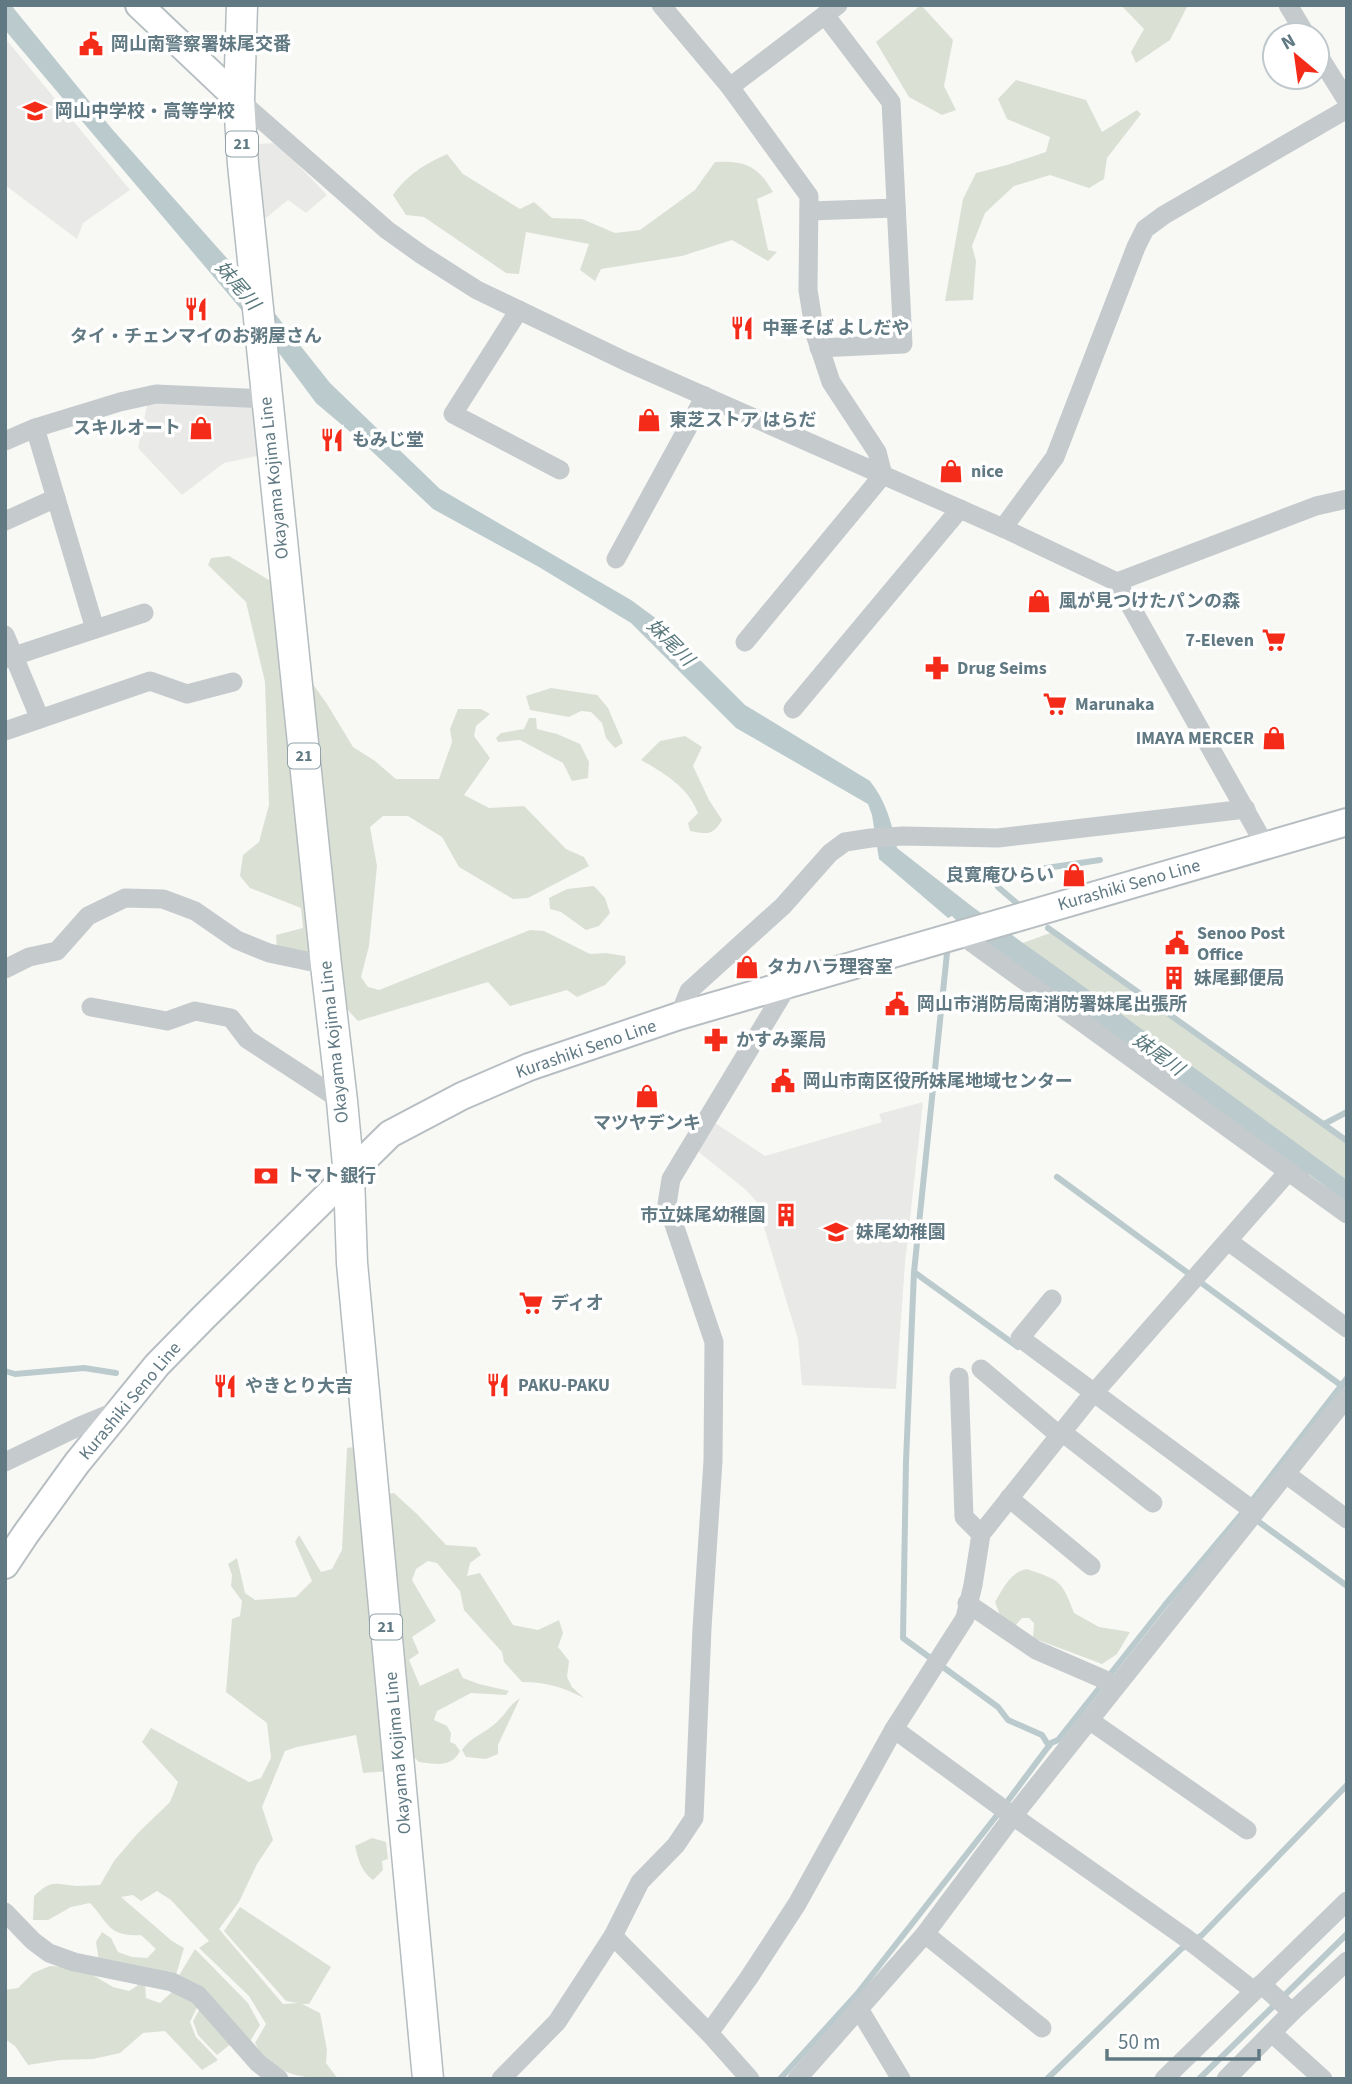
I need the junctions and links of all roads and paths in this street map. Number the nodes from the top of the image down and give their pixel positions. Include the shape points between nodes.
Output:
1 (139, 5) edge
2 (242, 5) edge
3 (661, 5) edge
4 (1288, 5) edge
5 (831, 10) edge
6 (1298, 21) edge
7 (1331, 75) edge
8 (730, 87) junction
9 (239, 100) junction
10 (1347, 101) edge
11 (1347, 110) edge
12 (896, 208) junction
13 (809, 211) junction
14 (519, 310) junction
15 (819, 348) junction
16 (705, 396) junction
17 (266, 399) junction
18 (35, 428) junction
19 (5, 441) edge
20 (560, 470) dead end
21 (883, 475) junction
22 (56, 498) junction
23 (1347, 499) edge
24 (960, 509) junction
25 (5, 521) edge
26 (1003, 528) junction
27 (616, 559) dead end
28 (1117, 582) junction
29 (144, 613) dead end
30 (95, 629) junction
31 (5, 635) edge
32 (745, 642) dead end
33 (9, 657) edge
34 (233, 682) dead end
35 (793, 709) dead end
36 (40, 719) junction
37 (5, 731) edge
38 (1246, 809) junction
39 (1347, 822) edge
40 (1265, 845) junction
41 (964, 933) junction
42 (326, 965) junction
43 (5, 969) edge
44 (788, 985) junction
45 (91, 1007) dead end
46 (679, 1016) junction
47 (342, 1101) junction
48 (1288, 1172) junction
49 (349, 1175) junction
50 (1347, 1214) edge
51 (1227, 1241) junction
52 (1052, 1299) dead end
53 (1347, 1328) edge
54 (981, 1369) dead end
55 (959, 1377) dead end
56 (1094, 1392) junction
57 (1347, 1397) edge
58 (120, 1410) junction
59 (1060, 1434) junction
60 (5, 1462) edge
61 (1286, 1474) junction
62 (1009, 1498) junction
63 (1153, 1503) dead end
64 (1250, 1508) junction
65 (1347, 1519) edge
66 (981, 1534) junction
67 (5, 1565) edge
68 (1091, 1566) dead end
69 (967, 1603) junction
70 (1109, 1683) junction
71 (1089, 1720) junction
72 (894, 1729) junction
73 (1006, 1811) junction
74 (1247, 1830) dead end
75 (1347, 1901) edge
76 (5, 1912) edge
77 (925, 1934) junction
78 (613, 1936) junction
79 (1345, 1967) edge
80 (1261, 1988) junction
81 (859, 2009) junction
82 (1289, 2010) junction
83 (1042, 2028) dead end
84 (709, 2033) junction
85 (1272, 2033) junction
86 (279, 2079) edge
87 (428, 2079) edge
88 (501, 2079) edge
89 (750, 2079) edge
90 (797, 2079) edge
91 (901, 2079) edge
92 (1164, 2079) edge
93 (1226, 2079) edge
94 (1323, 2079) edge

1 - 9 main road
2 - 9 main road, Okayama Kojima Line / 21
3 - 8 street
4 - 6 street
5 - 8 street
5 - 12 street via 891,102
7 - 10 street
8 - 13 street via 809,196
9 - 14 street via 387,230 477,290
9 - 17 main road, Okayama Kojima Line / 21
11 - 26 street via 1145,229 1055,457
12 - 13 street
12 - 15 street via 903,344
13 - 15 street via 808,290
14 - 16 street
14 - 20 street via 453,414
15 - 21 street via 831,382 877,452
16 - 21 street
16 - 27 street
17 - 18 street via 156,394
17 - 42 main road, Okayama Kojima Line / 21
18 - 19 street
18 - 22 street
21 - 24 street
21 - 32 street
22 - 25 street
22 - 30 street
23 - 28 street via 1316,506
24 - 26 street
24 - 35 street
26 - 28 street
28 - 38 street
29 - 30 street
30 - 33 street
31 - 33 street
33 - 36 street
34 - 36 street via 187,694 150,681
36 - 37 street
38 - 40 street
38 - 46 street via 998,838 903,836 845,842 689,991
39 - 40 main road, Kurashiki Seno Line
40 - 41 main road, Kurashiki Seno Line
41 - 44 main road, Kurashiki Seno Line
41 - 48 street
42 - 43 street via 269,953 237,940 195,911 163,899 125,898 88,916 57,951
42 - 47 main road, Okayama Kojima Line / 21
44 - 46 main road, Kurashiki Seno Line
44 - 78 street via 671,1180 667,1204 714,1342 713,1461 694,1818 640,1882
45 - 47 street via 167,1021 195,1011 231,1018 247,1038
46 - 49 main road, Kurashiki Seno Line via 529,1067 462,1096 390,1134
47 - 49 main road, Okayama Kojima Line / 21
48 - 50 street
48 - 51 street
49 - 58 main road, Kurashiki Seno Line via 157,1365
49 - 87 main road, Okayama Kojima Line / 21 via 352,1263
51 - 53 street
51 - 56 street
52 - 56 street via 1020,1338
54 - 59 street
55 - 66 street via 964,1517
56 - 59 street
56 - 64 street
57 - 61 street
58 - 60 street
58 - 67 main road, Kurashiki Seno Line
59 - 62 street
59 - 63 street
61 - 64 street
61 - 65 street
62 - 66 street
62 - 68 street
64 - 70 street
66 - 69 street
69 - 70 street via 1036,1650
69 - 72 street via 965,1618
70 - 71 street
71 - 73 street
71 - 74 street
72 - 73 street
72 - 84 street via 797,1904
73 - 77 street
73 - 80 street
75 - 80 street
76 - 86 street via 49,1953 172,1982 198,1995 258,2063
77 - 81 street
77 - 83 street
78 - 84 street
78 - 88 street via 557,2022
79 - 82 street
80 - 82 street
80 - 92 street
81 - 90 street
81 - 91 street
82 - 85 street
84 - 89 street
85 - 93 street
85 - 94 street

